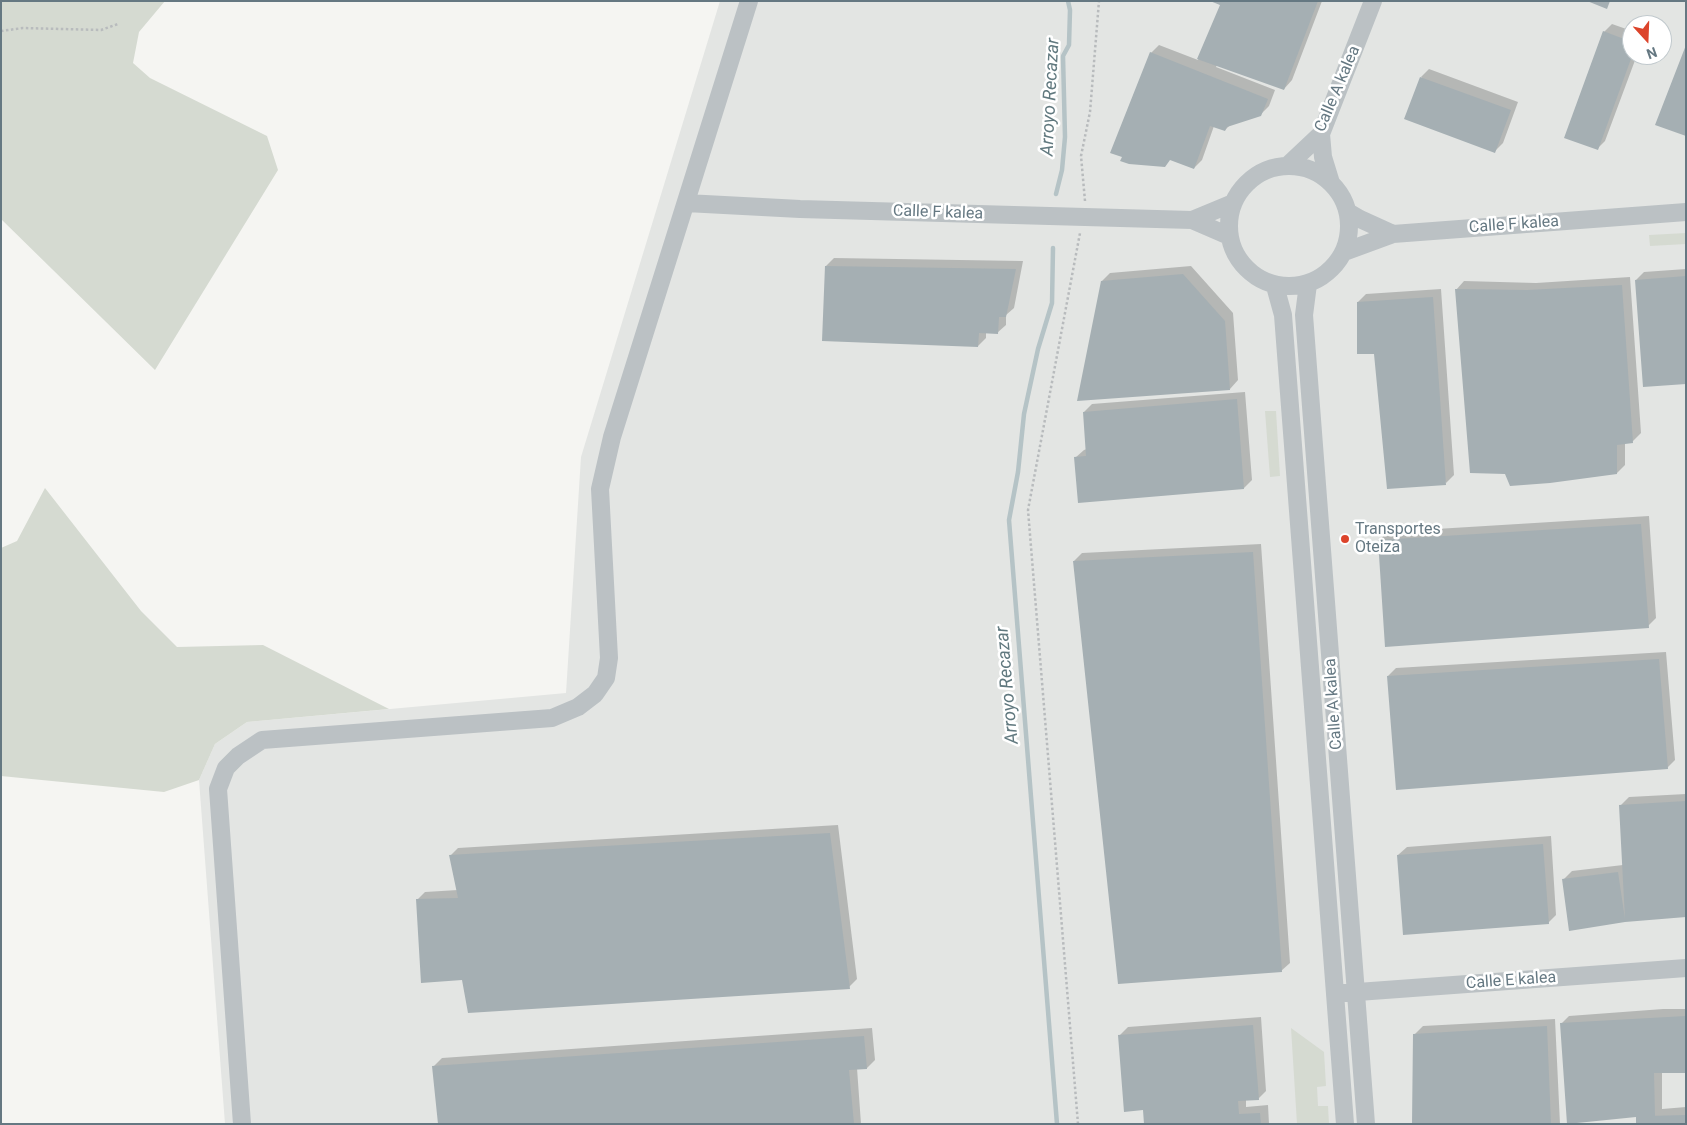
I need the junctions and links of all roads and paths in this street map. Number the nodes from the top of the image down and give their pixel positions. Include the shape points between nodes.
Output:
1 (749, 1) edge
2 (1099, 1) edge
3 (1373, 1) edge
4 (118, 24) dead end
5 (1, 31) edge
6 (1321, 134) junction
7 (1286, 166) junction
8 (1331, 182) junction
9 (686, 203) junction
10 (1233, 203) junction
11 (1348, 212) junction
12 (1686, 212) edge
13 (1080, 218) junction
14 (1192, 220) junction
15 (1392, 234) junction
16 (1229, 236) junction
17 (1344, 252) junction
18 (1308, 284) junction
19 (1275, 286) junction
20 (1686, 968) edge
21 (1356, 992) junction
22 (1336, 994) junction
23 (242, 1124) edge
24 (1078, 1124) edge
25 (1345, 1124) edge
26 (1366, 1124) edge

1 - 9 street
2 - 13 path via 1090,112 1081,156 1085,203
3 - 6 street, Calle A kalea
4 - 5 path via 101,30 23,28
6 - 7 street, Calle A kalea
6 - 8 street via 1323,157
7 - 8 street via 1303,167
7 - 10 street via 1260,173 1249,181
8 - 11 street
9 - 13 street, Calle F kalea
9 - 23 street via 612,437 600,489 609,658 606,678 595,694 578,708 552,718 262,740 226,768 218,789
10 - 14 street, Calle F kalea
10 - 16 street
11 - 15 street, Calle F kalea
11 - 17 street via 1349,232
12 - 15 street, Calle F kalea
13 - 14 street, Calle F kalea
13 - 24 path via 1080,235 1028,510
14 - 16 street, Calle F kalea
15 - 17 street
16 - 19 street via 1233,250 1250,273
17 - 18 street via 1335,266
18 - 19 street
18 - 21 street, Calle A kalea via 1304,315
19 - 22 street, Calle A kalea via 1283,316
20 - 21 street, Calle E kalea
21 - 22 street, Calle E kalea
21 - 26 street, Calle A kalea
22 - 25 street, Calle A kalea

